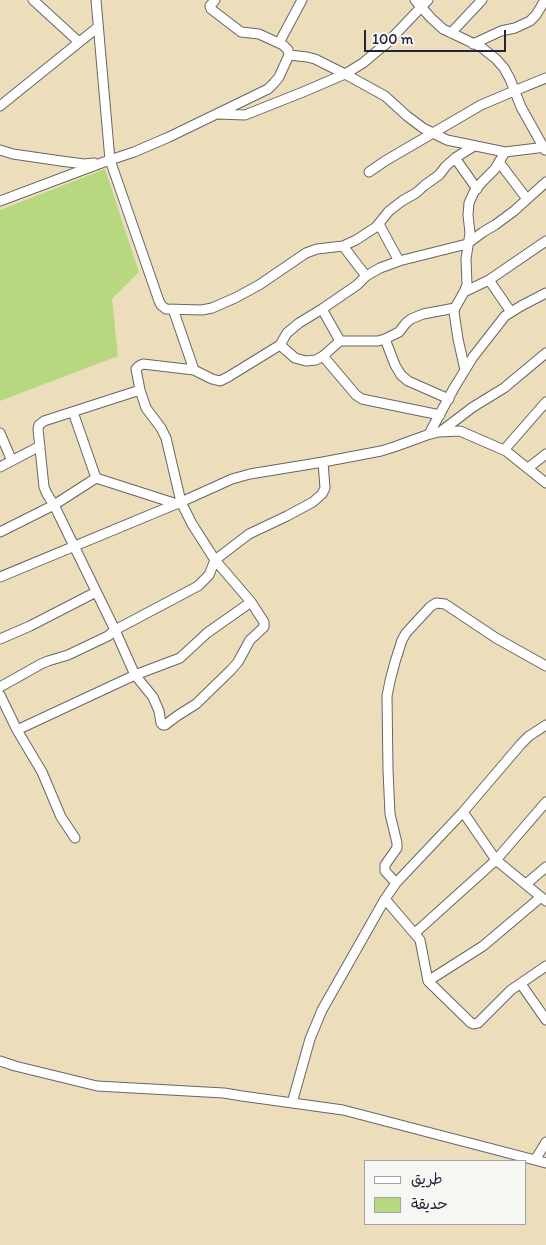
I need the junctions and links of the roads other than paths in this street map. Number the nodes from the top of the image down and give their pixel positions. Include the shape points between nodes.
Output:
1 (33, 0) edge
2 (96, 0) edge
3 (215, 0) edge
4 (302, 0) edge
5 (482, 0) edge
6 (545, 0) edge
7 (422, 2) edge
8 (98, 27) junction
9 (451, 33) junction
10 (79, 42) junction
11 (279, 42) junction
12 (473, 44) junction
13 (289, 55) junction
14 (345, 74) junction
15 (546, 78) edge
16 (514, 90) junction
17 (0, 106) edge
18 (216, 114) junction
19 (433, 133) junction
20 (474, 146) junction
21 (545, 149) edge
22 (0, 150) edge
23 (505, 152) junction
24 (455, 158) junction
25 (107, 161) junction
26 (499, 162) junction
27 (369, 172) dead end
28 (546, 182) edge
29 (477, 189) junction
30 (526, 199) junction
31 (0, 202) edge
32 (379, 224) junction
33 (546, 241) edge
34 (468, 244) junction
35 (343, 246) junction
36 (399, 260) junction
37 (366, 276) junction
38 (489, 280) junction
39 (464, 292) junction
40 (546, 293) edge
41 (455, 308) junction
42 (173, 309) junction
43 (322, 309) junction
44 (511, 312) junction
45 (384, 339) junction
46 (340, 341) junction
47 (280, 345) junction
48 (546, 353) edge
49 (323, 356) junction
50 (194, 370) junction
51 (466, 370) junction
52 (140, 390) junction
53 (449, 399) junction
54 (546, 402) edge
55 (73, 412) junction
56 (440, 416) junction
57 (439, 432) junction
58 (0, 433) edge
59 (429, 434) junction
60 (40, 446) junction
61 (504, 450) junction
62 (546, 454) edge
63 (12, 461) junction
64 (323, 462) junction
65 (0, 467) edge
66 (528, 468) junction
67 (96, 478) junction
68 (546, 483) edge
69 (179, 503) junction
70 (54, 506) junction
71 (0, 532) edge
72 (74, 547) junction
73 (215, 560) junction
74 (0, 577) edge
75 (96, 592) junction
76 (251, 602) junction
77 (115, 630) junction
78 (0, 639) edge
79 (546, 666) edge
80 (135, 675) junction
81 (0, 687) edge
82 (0, 694) edge
83 (546, 725) edge
84 (17, 730) junction
85 (545, 806) edge
86 (463, 812) junction
87 (75, 838) dead end
88 (496, 860) junction
89 (546, 867) edge
90 (396, 883) junction
91 (526, 884) junction
92 (385, 899) junction
93 (544, 899) edge
94 (415, 933) junction
95 (546, 966) edge
96 (428, 981) junction
97 (521, 984) junction
98 (546, 1020) edge
99 (0, 1061) edge
100 (292, 1103) junction
101 (546, 1142) edge
102 (535, 1160) junction
103 (546, 1163) edge

1 - 10 street
2 - 8 street
3 - 11 street via 210,6 212,9 241,32 259,34
4 - 11 street
5 - 9 street
6 - 12 street via 530,21
7 - 9 street via 431,18
7 - 14 street via 388,42
8 - 10 street
8 - 25 street
9 - 12 street
10 - 17 street
11 - 13 street
12 - 16 street via 496,59
13 - 14 street via 315,59
13 - 18 street via 279,77 268,88
14 - 18 street via 245,115
14 - 19 street via 385,96
15 - 16 street
16 - 19 street
16 - 21 street
18 - 25 street
19 - 20 street
19 - 27 street
20 - 23 street
20 - 24 street
21 - 23 street
22 - 25 street via 84,164
23 - 26 street
24 - 29 street
24 - 32 street via 439,175 389,211
25 - 31 street
25 - 42 street via 159,301 166,308
26 - 29 street
26 - 30 street
28 - 30 street
29 - 34 street via 469,203
30 - 34 street
32 - 35 street
32 - 36 street
33 - 38 street
34 - 36 street
34 - 39 street
35 - 37 street
35 - 42 street via 306,253 259,285 212,308
36 - 37 street
37 - 43 street
38 - 39 street
38 - 44 street
39 - 41 street
40 - 44 street
41 - 45 street via 411,319 400,332
41 - 51 street
42 - 50 street
43 - 46 street
43 - 47 street via 299,322
44 - 51 street
45 - 46 street
45 - 53 street via 401,375
46 - 49 street
47 - 49 street via 295,358 306,361
47 - 50 street via 220,381
48 - 57 street via 504,388
49 - 56 street via 362,399
50 - 52 street via 143,364 136,369
51 - 53 street
52 - 55 street
52 - 69 street via 146,408 166,438
53 - 56 street
54 - 61 street
55 - 60 street via 39,425
55 - 67 street
56 - 59 street
57 - 59 street
57 - 61 street via 460,431
58 - 63 street
59 - 64 street via 380,451
60 - 63 street
60 - 70 street via 44,487
61 - 66 street
62 - 66 street
63 - 65 street
64 - 69 street via 232,478
64 - 73 street via 325,488 322,494 313,502 248,534
66 - 68 street
67 - 69 street
67 - 70 street
69 - 72 street
69 - 73 street
70 - 71 street
70 - 72 street
72 - 74 street
72 - 75 street
73 - 76 street
73 - 77 street via 209,575 198,586
75 - 77 street
75 - 78 street
76 - 80 street via 180,658
76 - 80 street via 264,627 250,640 238,662 200,701 165,725 161,723 153,697
77 - 80 street
77 - 81 street
79 - 90 street via 445,604 430,606 406,633 387,696 390,814 397,848 385,865 385,871
80 - 84 street
82 - 84 street
83 - 86 street via 528,736
84 - 87 street
85 - 88 street
86 - 88 street
86 - 90 street
88 - 91 street
88 - 94 street
89 - 91 street
90 - 92 street
91 - 93 street
92 - 94 street
92 - 100 street via 322,1010 310,1039
93 - 96 street via 483,946
94 - 96 street via 422,947
95 - 97 street
96 - 97 street via 474,1024 503,996
97 - 98 street
99 - 100 street via 97,1086 224,1093
100 - 102 street via 343,1110
101 - 102 street
102 - 103 street

